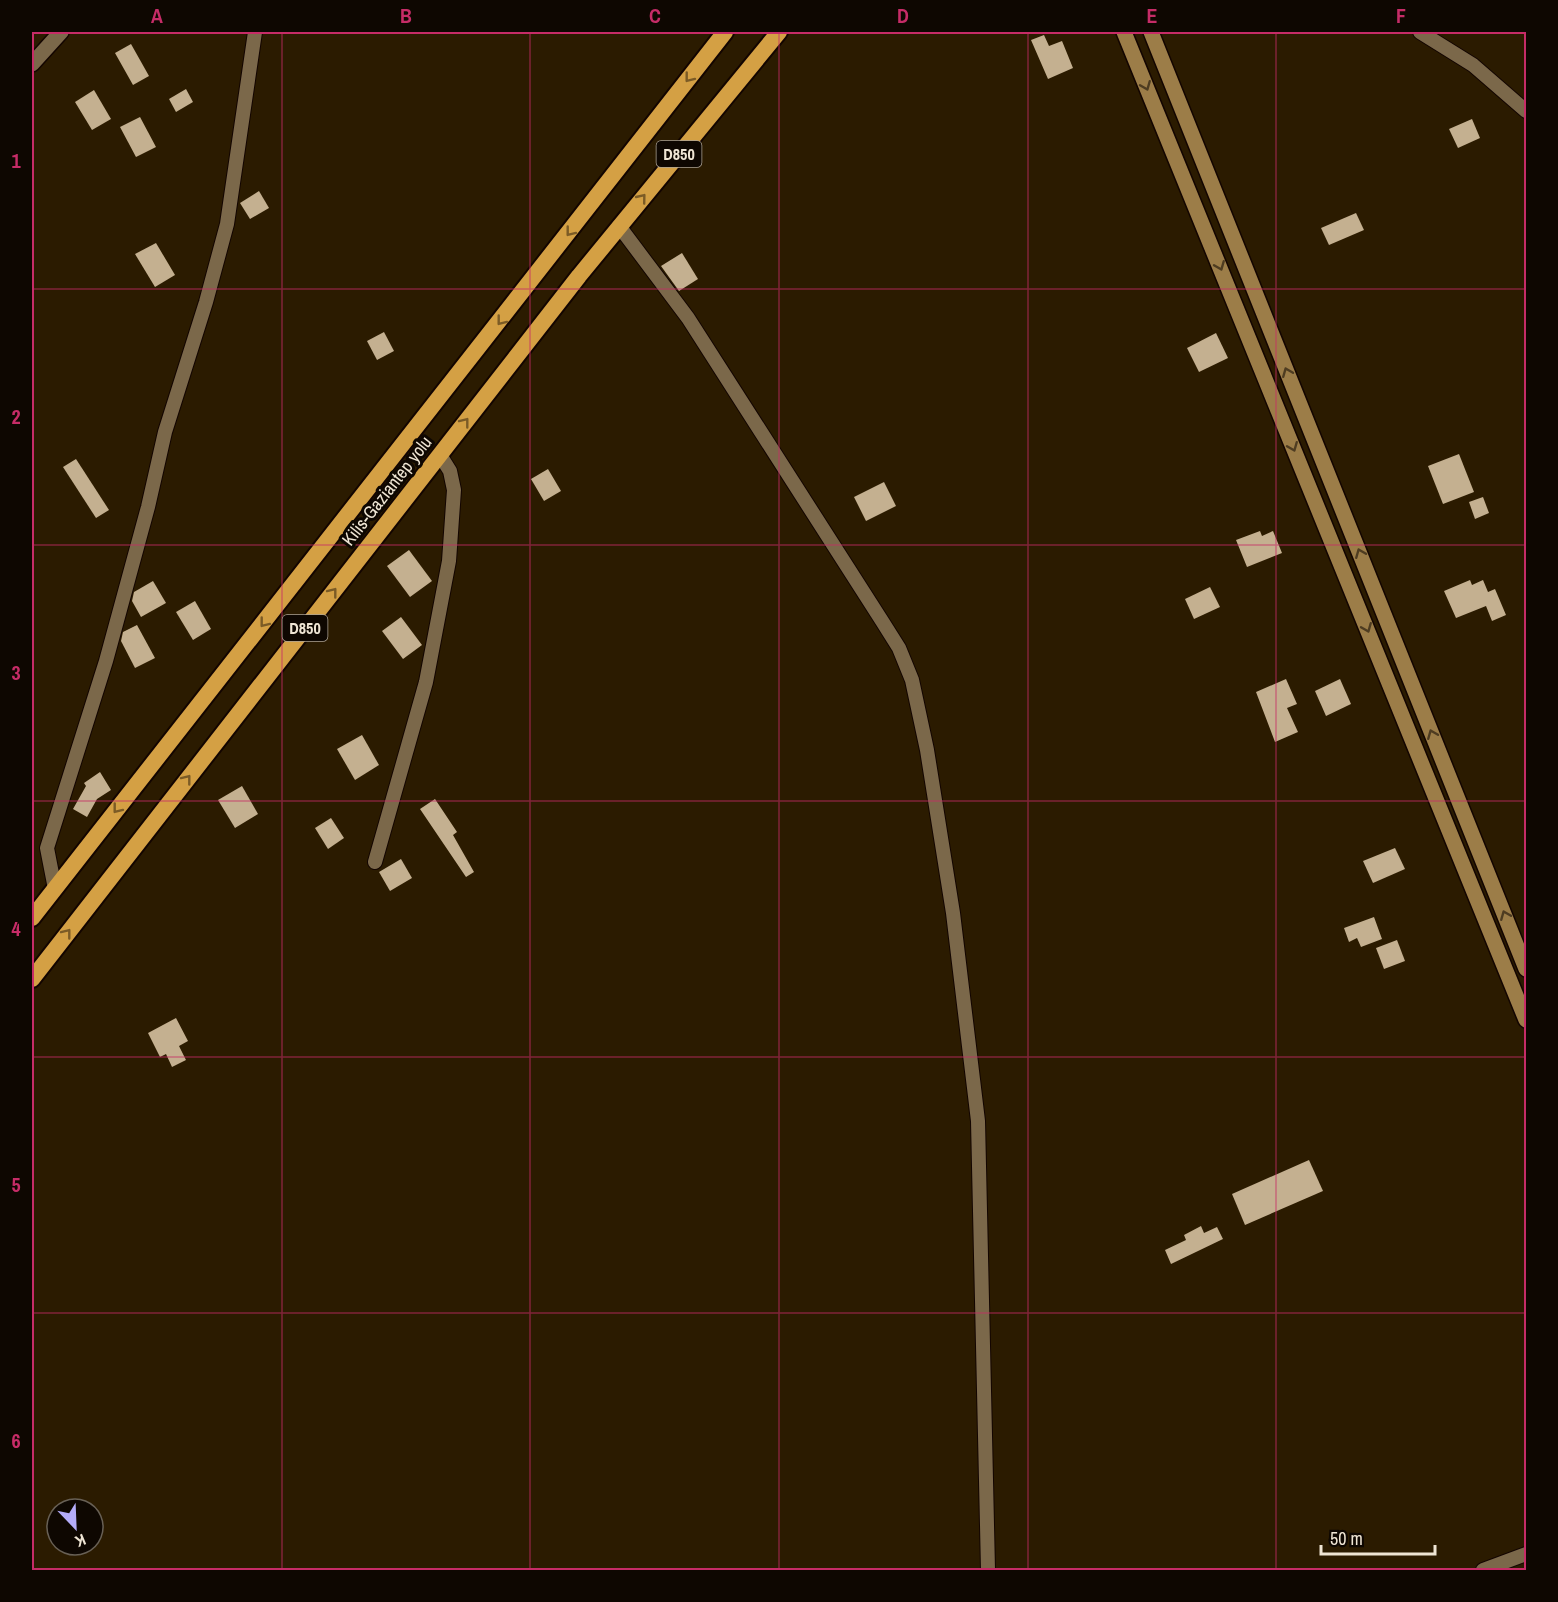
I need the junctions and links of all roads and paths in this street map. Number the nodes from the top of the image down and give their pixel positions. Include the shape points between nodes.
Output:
1 (61, 32) edge
2 (255, 32) edge
3 (725, 32) edge
4 (779, 32) edge
5 (1124, 32) edge
6 (1151, 32) edge
7 (1420, 32) edge
8 (32, 64) edge
9 (1527, 111) edge
10 (619, 226) junction
11 (440, 455) junction
12 (375, 862) dead end
13 (55, 889) junction
14 (32, 918) edge
15 (1527, 969) edge
16 (32, 979) edge
17 (1527, 1020) edge
18 (1527, 1554) edge
19 (988, 1570) edge
20 (1484, 1570) edge

1 - 8 street
2 - 13 street via 227,224 165,432 106,661 47,848
3 -> 13 highway, Kilis-Gaziantep yolu / D850
10 -> 4 highway, Kilis-Gaziantep yolu / D850
5 -> 17 main road
15 -> 6 main road
7 - 9 street via 1473,64
11 -> 10 highway, Kilis-Gaziantep yolu / D850
10 - 19 street via 695,328 899,648 912,680 953,913 978,1121
11 - 12 street via 450,471 454,490 449,561 426,682
16 -> 11 highway, Kilis-Gaziantep yolu / D850
13 - 14 highway, Kilis-Gaziantep yolu / D850
18 - 20 street

